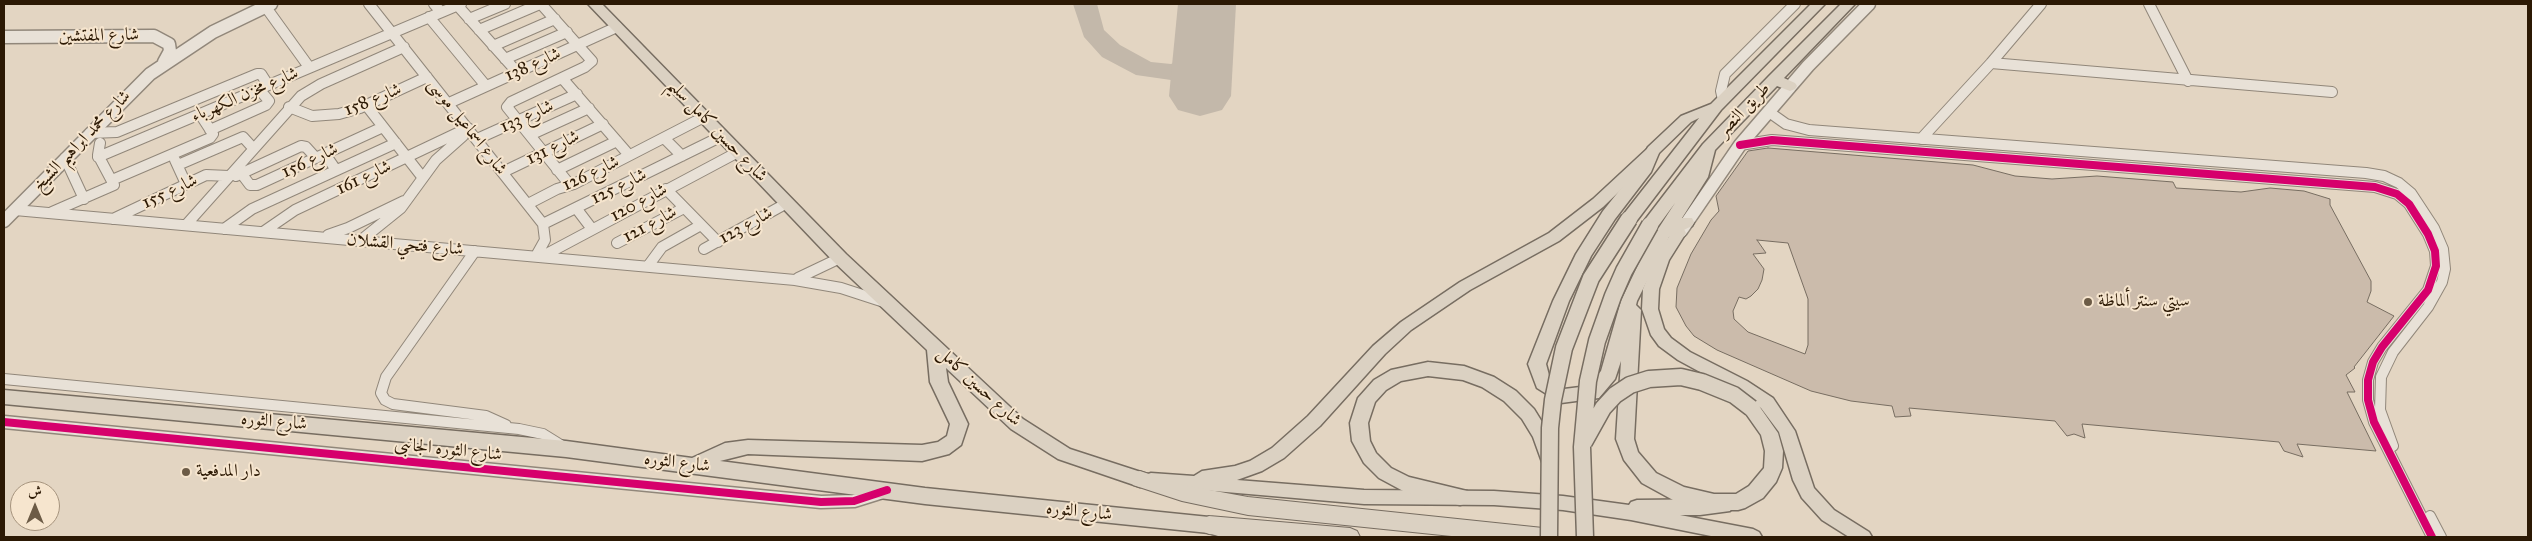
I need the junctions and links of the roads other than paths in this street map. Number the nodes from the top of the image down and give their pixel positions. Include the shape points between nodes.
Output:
1 (369, 4) edge
2 (434, 4) edge
3 (505, 4) edge
4 (540, 4) edge
5 (595, 4) edge
6 (1795, 4) edge
7 (1818, 4) edge
8 (1848, 4) edge
9 (1869, 4) edge
10 (2041, 4) edge
11 (2149, 4) edge
12 (268, 5) edge
13 (459, 5) edge
14 (441, 12) junction
15 (428, 17) junction
16 (469, 19) junction
17 (555, 19) junction
18 (617, 27) junction
19 (479, 30) junction
20 (392, 32) junction
21 (566, 32) junction
22 (4, 37) edge
23 (578, 45) junction
24 (493, 46) junction
25 (404, 47) junction
26 (505, 59) junction
27 (1990, 63) junction
28 (162, 64) junction
29 (309, 67) junction
30 (517, 72) junction
31 (427, 77) junction
32 (562, 78) junction
33 (1774, 79) junction
34 (2188, 81) junction
35 (268, 85) junction
36 (486, 86) junction
37 (1790, 86) junction
38 (259, 89) junction
39 (2332, 92) dead end
40 (577, 94) junction
41 (448, 103) junction
42 (1719, 104) junction
43 (366, 105) junction
44 (289, 106) junction
45 (588, 108) junction
46 (1769, 112) junction
47 (200, 114) junction
48 (704, 117) junction
49 (518, 121) junction
50 (602, 124) junction
51 (383, 127) junction
52 (210, 130) junction
53 (90, 133) junction
54 (472, 133) junction
55 (530, 135) junction
56 (722, 136) junction
57 (664, 138) junction
58 (1921, 139) junction
59 (617, 141) junction
60 (100, 143) dead end
61 (396, 143) junction
62 (1740, 145) junction
63 (253, 148) junction
64 (1653, 151) junction
65 (544, 152) junction
66 (738, 152) junction
67 (173, 154) junction
68 (630, 155) junction
69 (320, 156) junction
70 (682, 156) junction
71 (98, 157) junction
72 (65, 158) junction
73 (407, 158) junction
74 (178, 166) junction
75 (336, 170) junction
76 (557, 170) junction
77 (503, 172) junction
78 (241, 173) junction
79 (226, 178) junction
80 (423, 178) junction
81 (112, 180) junction
82 (186, 184) junction
83 (570, 185) junction
84 (666, 189) junction
85 (84, 199) junction
86 (409, 199) junction
87 (528, 204) junction
88 (787, 204) junction
89 (576, 208) junction
90 (684, 208) junction
91 (15, 210) junction
92 (49, 213) junction
93 (112, 219) junction
94 (4, 221) edge
95 (543, 224) junction
96 (186, 225) junction
97 (701, 225) junction
98 (1682, 228) junction
99 (224, 229) junction
100 (592, 229) junction
101 (1656, 230) junction
102 (263, 232) junction
103 (319, 237) junction
104 (360, 241) junction
105 (718, 242) junction
106 (616, 243) dead end
107 (704, 249) dead end
108 (475, 251) junction
109 (539, 257) junction
110 (840, 258) junction
111 (648, 266) junction
112 (795, 280) junction
113 (1636, 285) junction
114 (891, 305) junction
115 (935, 346) junction
116 (4, 379) edge
117 (4, 397) edge
118 (4, 422) edge
119 (513, 428) junction
120 (1582, 446) junction
121 (566, 449) junction
122 (1548, 458) junction
123 (694, 465) junction
124 (1140, 479) junction
125 (1175, 482) junction
126 (887, 490) junction
127 (1460, 497) junction
128 (1738, 502) junction
129 (1597, 507) junction
130 (1210, 525) junction
131 (1271, 529) junction
132 (1244, 537) edge
133 (1290, 537) edge
134 (1350, 537) edge
135 (1543, 537) edge
136 (1550, 537) edge
137 (1586, 537) edge
138 (1753, 537) edge
139 (1863, 537) edge
140 (2432, 537) edge
141 (2441, 537) edge

1 - 20 street, شارع اسماعيل موسى
2 - 14 street
3 - 16 street
4 - 17 street
4 - 19 street
5 - 18 highway, شارع حسين كامل سليم
6 - 42 street via 1726,74
7 - 42 highway, طريق النصر
8 - 33 highway, طريق النصر
9 - 37 street
10 - 27 street
11 - 34 street
12 - 28 street, شارع محمد ابراهيم الشيخ via 213,32
12 - 29 street
13 - 14 street, شارع مخزن الكهرباء
13 - 16 street
14 - 15 street, شارع مخزن الكهرباء
15 - 20 street, شارع مخزن الكهرباء
15 - 36 street
16 - 19 street
17 - 21 street
17 - 24 street
18 - 23 street, شارع 138
18 - 48 highway, شارع حسين كامل سليم
19 - 24 street
20 - 25 street, شارع اسماعيل موسى
20 - 29 street, شارع مخزن الكهرباء
21 - 23 street
21 - 26 street
22 - 28 street, شارع المفتشين via 154,36 166,41 170,48
23 - 30 street, شارع 138
23 - 32 street via 591,62
24 - 26 street
25 - 31 street, شارع اسماعيل موسى
25 - 44 street via 316,86
26 - 30 street
27 - 34 street
27 - 58 street
28 - 53 street, شارع محمد ابراهيم الشيخ
29 - 35 street, شارع مخزن الكهرباء
30 - 36 street, شارع 138
31 - 41 street, شارع اسماعيل موسى
31 - 43 street, شارع 158
32 - 40 street
32 - 49 street via 508,104
33 - 37 highway
33 - 101 highway, طريق النصر via 1708,148 1700,177
34 - 39 street
35 - 38 street, شارع مخزن الكهرباء
35 - 53 street via 261,74 257,74 117,132
36 - 41 street, شارع 138
37 - 46 street
38 - 47 street, شارع مخزن الكهرباء
38 - 52 street via 269,101 266,105
40 - 45 street
40 - 49 street, شارع 133
41 - 54 street, شارع اسماعيل موسى
42 - 64 highway via 1686,119
42 - 122 highway, طريق النصر, bridge via 1629,218 1595,271 1572,323 1553,400
43 - 44 street, شارع 158 via 339,114 318,116
43 - 51 street
44 - 63 street
45 - 50 street
45 - 55 street
46 - 58 street via 1780,121 1802,129
46 - 62 street
47 - 52 street
47 - 71 street, شارع مخزن الكهرباء
48 - 56 highway, شارع حسين كامل سليم
48 - 57 street, شارع 126
49 - 54 street, شارع 133
49 - 55 street
50 - 59 street
50 - 65 street, شارع 131
51 - 61 street
51 - 69 street, شارع 156
52 - 67 street via 213,134 210,138
53 - 72 street, شارع محمد ابراهيم الشيخ
54 - 73 street, شارع 161
54 - 77 street, شارع اسماعيل موسى
54 - 80 street via 443,152
55 - 65 street
56 - 66 highway, شارع حسين كامل سليم
56 - 70 street, شارع 125
57 - 68 street, شارع 126
57 - 70 street
58 - 141 street via 2366,173 2384,176 2406,188 2439,239 2445,269 2428,308 2387,362 2379,387 2380,410 2390,441
59 - 68 street
59 - 76 street
60 - 71 street
61 - 73 street
61 - 75 street
62 - 98 street
62 - 140 street via 1772,140 2375,187 2398,194 2428,234 2435,251 2436,266 2428,290 2373,362 2368,380 2368,400 2376,428
63 - 74 street via 243,137
63 - 79 street
64 - 113 highway via 1646,168 1605,221 1572,277 1538,364 1543,383 1561,396 1584,395 1598,389 1612,365 1623,317
64 - 125 main road via 1598,203 1554,237 1465,286 1406,326 1278,454 1235,473
65 - 76 street
65 - 77 street, شارع 131
66 - 84 street, شارع 120
66 - 88 highway, شارع حسين كامل سليم
67 - 74 street
67 - 81 street
68 - 83 street, شارع 126
69 - 75 street
69 - 78 street via 301,146
69 - 78 street, شارع 156 via 255,186 250,185
70 - 89 street, شارع 125
71 - 81 street
72 - 85 street
72 - 91 street, شارع محمد ابراهيم الشيخ
73 - 80 street
73 - 102 street, شارع 161 via 295,210
74 - 82 street
75 - 99 street via 246,212
76 - 83 street
77 - 87 street, شارع اسماعيل موسى
78 - 79 street
79 - 82 street, شارع 155 via 210,174
79 - 96 street
80 - 86 street
81 - 85 street via 112,187
82 - 93 street, شارع 155
83 - 87 street, شارع 126
84 - 90 street
84 - 100 street, شارع 120
85 - 92 street
86 - 103 street via 348,228
86 - 104 street
87 - 95 street, شارع اسماعيل موسى
88 - 105 street, شارع 123
88 - 110 highway, شارع حسين كامل سليم
89 - 95 street, شارع 125
89 - 100 street
90 - 97 street
90 - 106 street, شارع 121
91 - 92 street, شارع فتحي القشلان
91 - 94 street, شارع محمد ابراهيم الشيخ
92 - 93 street, شارع فتحي القشلان
93 - 96 street, شارع فتحي القشلان
95 - 109 street via 545,240
96 - 99 street, شارع فتحي القشلان
97 - 105 street
97 - 111 street via 662,248
98 - 101 highway
98 - 139 main road via 1662,259 1651,289 1650,309 1657,330 1665,342 1684,356 1767,403 1787,431 1808,493 1828,516
99 - 102 street, شارع فتحي القشلان
100 - 109 street, شارع 120
101 - 113 highway
101 - 120 highway, bridge via 1624,271 1597,341 1586,395
102 - 103 street, شارع فتحي القشلان
103 - 104 street, شارع فتحي القشلان
104 - 108 street, شارع فتحي القشلان
105 - 107 street, شارع 123
108 - 109 street, شارع فتحي القشلان
108 - 119 street via 386,377 381,393 393,404 478,415
109 - 111 street, شارع فتحي القشلان
110 - 112 street, شارع فتحي القشلان
110 - 114 highway, شارع حسين كامل
111 - 112 street, شارع فتحي القشلان
112 - 114 street, شارع فتحي القشلان via 848,290
113 - 128 highway via 1624,430 1630,455 1649,478 1668,489 1703,500
114 - 115 highway, شارع حسين كامل
115 - 123 highway via 939,382 959,424 955,440 943,449 922,453 748,447 725,451
115 - 124 highway, شارع حسين كامل via 1038,440 1076,460
116 - 119 street, شارع الثوره الجانبى
117 - 121 highway, شارع الثوره
118 - 126 street, شارع الثوره الجانبى via 821,502 854,501
119 - 121 street, شارع الثوره الجانبى via 542,434
120 - 128 highway, bridge via 1608,401 1630,385 1670,377 1702,382 1734,394 1751,408 1769,433 1773,468 1764,485
120 - 137 highway, bridge
121 - 123 highway, شارع الثوره
122 - 127 highway via 1535,424 1510,396 1488,382 1451,370 1428,369 1406,372 1380,385 1363,406 1359,432 1370,458 1395,479 1416,488
122 - 136 highway, bridge
123 - 126 highway, شارع الثوره
124 - 125 main road
124 - 135 highway via 1225,503
125 - 127 main road via 1364,497
126 - 130 highway, شارع الثوره
127 - 129 main road via 1528,499
128 - 129 main road via 1700,508
129 - 138 main road
130 - 131 highway, شارع الثوره
130 - 132 highway
131 - 133 main road
131 - 134 highway, شارع الثوره

